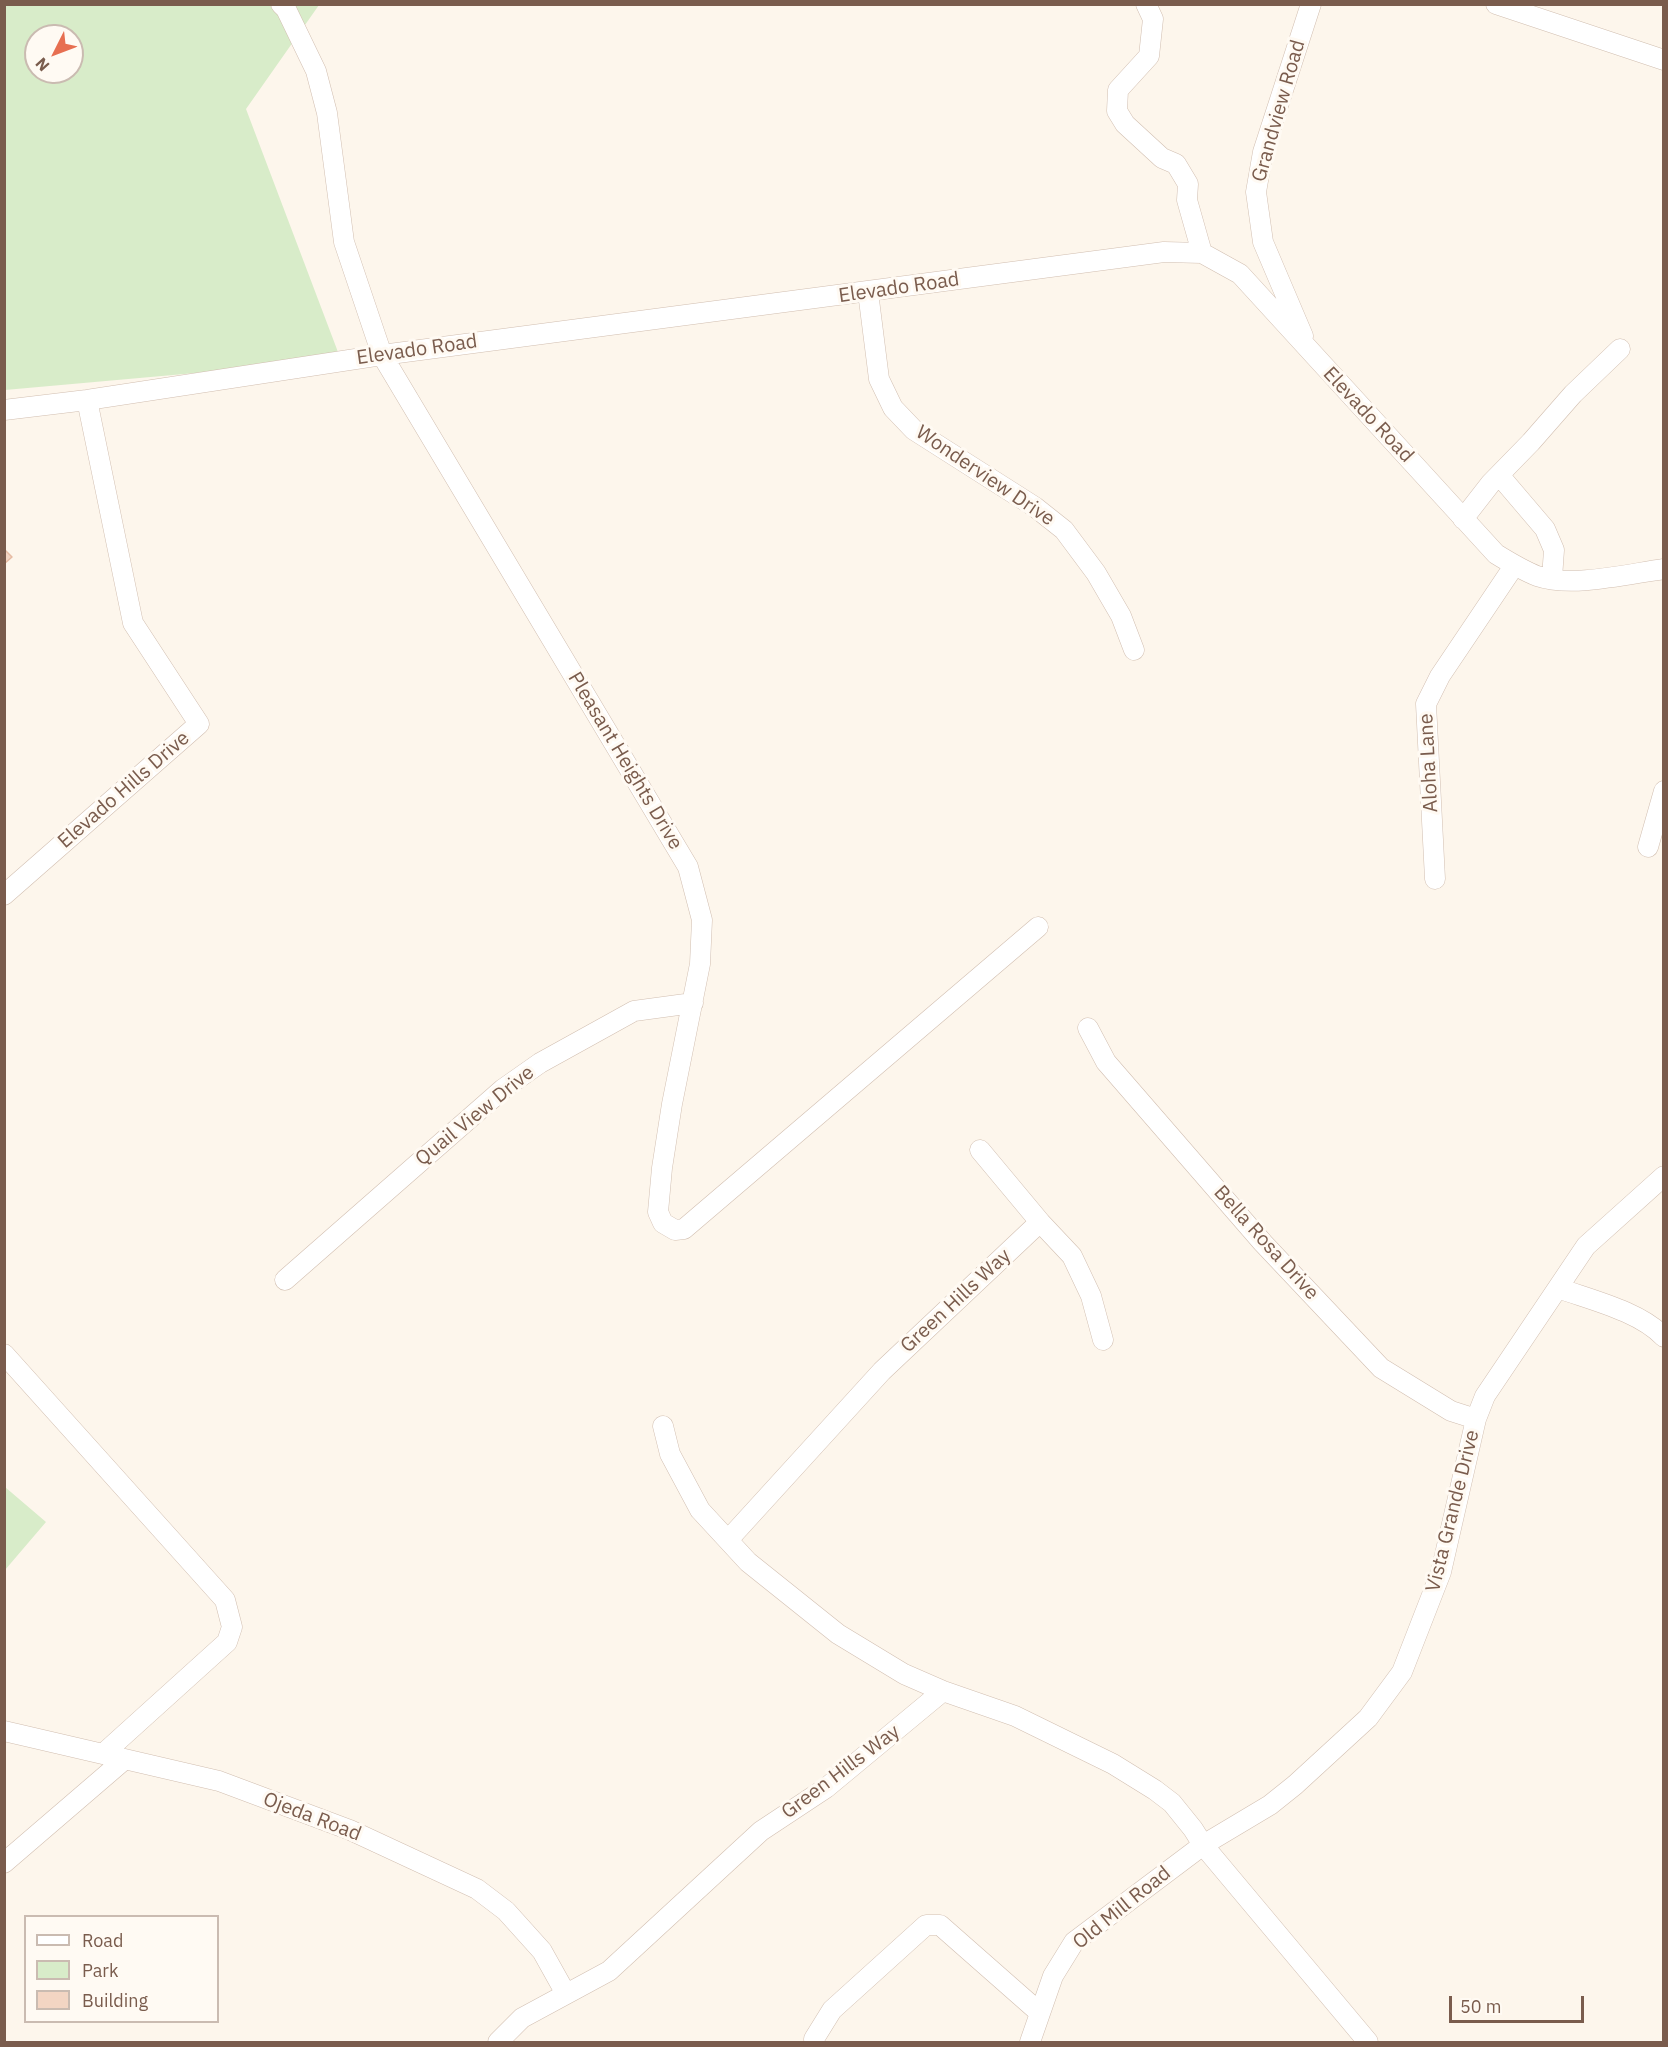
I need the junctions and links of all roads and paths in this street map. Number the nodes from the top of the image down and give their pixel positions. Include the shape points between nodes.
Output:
1 (281, 4) edge
2 (1146, 4) edge
3 (1311, 4) edge
4 (1496, 4) edge
5 (1664, 60) edge
6 (1202, 253) junction
7 (868, 292) junction
8 (1620, 349) dead end
9 (1310, 352) junction
10 (382, 354) junction
11 (87, 400) junction
12 (4, 410) edge
13 (1499, 476) junction
14 (1464, 519) junction
15 (1514, 566) junction
16 (1664, 569) edge
17 (1552, 578) junction
18 (1134, 650) dead end
19 (1664, 791) edge
20 (1648, 847) dead end
21 (1435, 879) dead end
22 (4, 895) edge
23 (1038, 927) dead end
24 (693, 1003) junction
25 (1088, 1028) dead end
26 (980, 1150) dead end
27 (1664, 1176) edge
28 (1040, 1222) junction
29 (285, 1280) dead end
30 (1558, 1288) junction
31 (1664, 1337) edge
32 (1103, 1340) dead end
33 (4, 1354) edge
34 (1476, 1419) junction
35 (663, 1426) dead end
36 (728, 1540) junction
37 (943, 1691) junction
38 (4, 1731) edge
39 (103, 1754) junction
40 (125, 1759) junction
41 (1203, 1845) junction
42 (4, 1863) edge
43 (566, 1994) junction
44 (1040, 2013) junction
45 (814, 2039) dead end
46 (498, 2043) edge
47 (1030, 2043) edge
48 (1368, 2043) edge

1 - 10 street, Pleasant Heights Drive via 316,72 327,113 344,242
2 - 6 street via 1153,19 1149,56 1118,90 1117,111 1125,124 1162,158 1176,164 1188,184 1187,200
3 - 9 street, Grandview Road via 1263,152 1256,192 1263,243
4 - 5 street
6 - 7 street, Elevado Road via 1164,252
6 - 9 street, Elevado Road via 1239,274
7 - 10 street, Elevado Road
7 - 18 street, Wonderview Drive via 879,380 893,408 914,430 1035,507 1064,530 1096,573
8 - 13 street
9 - 14 street, Elevado Road
10 - 11 street, Elevado Road
10 - 24 street, Pleasant Heights Drive via 688,867 702,920
11 - 12 street, Elevado Road
11 - 22 street, Elevado Hills Drive via 133,623 199,724
13 - 14 street
13 - 17 street via 1545,529 1554,550
14 - 15 street, Elevado Road via 1496,554
15 - 17 street, Elevado Road
15 - 21 street, Aloha Lane via 1440,676 1426,704
16 - 17 street, Elevado Road via 1571,581
19 - 20 street
23 - 24 street, Pleasant Heights Drive via 684,1228 675,1230 663,1222 658,1212 669,1125
24 - 29 street, Quail View Drive via 634,1011 540,1063 503,1089
25 - 34 street, Bella Rosa Drive via 1106,1062 1263,1243 1381,1368 1451,1412
26 - 28 street
27 - 30 street, Vista Grande Drive via 1586,1246
28 - 32 street via 1072,1256 1091,1296
28 - 36 street, Green Hills Way via 882,1371
30 - 31 street via 1638,1319
30 - 34 street, Vista Grande Drive via 1485,1396
33 - 39 street via 225,1600 232,1627 227,1642
34 - 41 street, Vista Grande Drive via 1441,1572 1402,1672 1368,1718 1295,1785 1270,1805
35 - 36 street via 670,1454 700,1510
36 - 37 street via 748,1562 838,1634 904,1674
37 - 41 street via 1015,1716 1113,1764 1172,1803
37 - 43 street, Green Hills Way via 826,1788 761,1831 609,1971
38 - 39 street, Ojeda Road
39 - 40 street, Ojeda Road
40 - 42 street
40 - 43 street, Ojeda Road via 219,1781 350,1830 477,1889 506,1911 542,1951
41 - 44 street, Old Mill Road via 1074,1942 1053,1976
41 - 48 street
43 - 46 street, Green Hills Way via 522,2018
44 - 45 street via 940,1925 926,1925 832,2010
44 - 47 street, Old Mill Road

